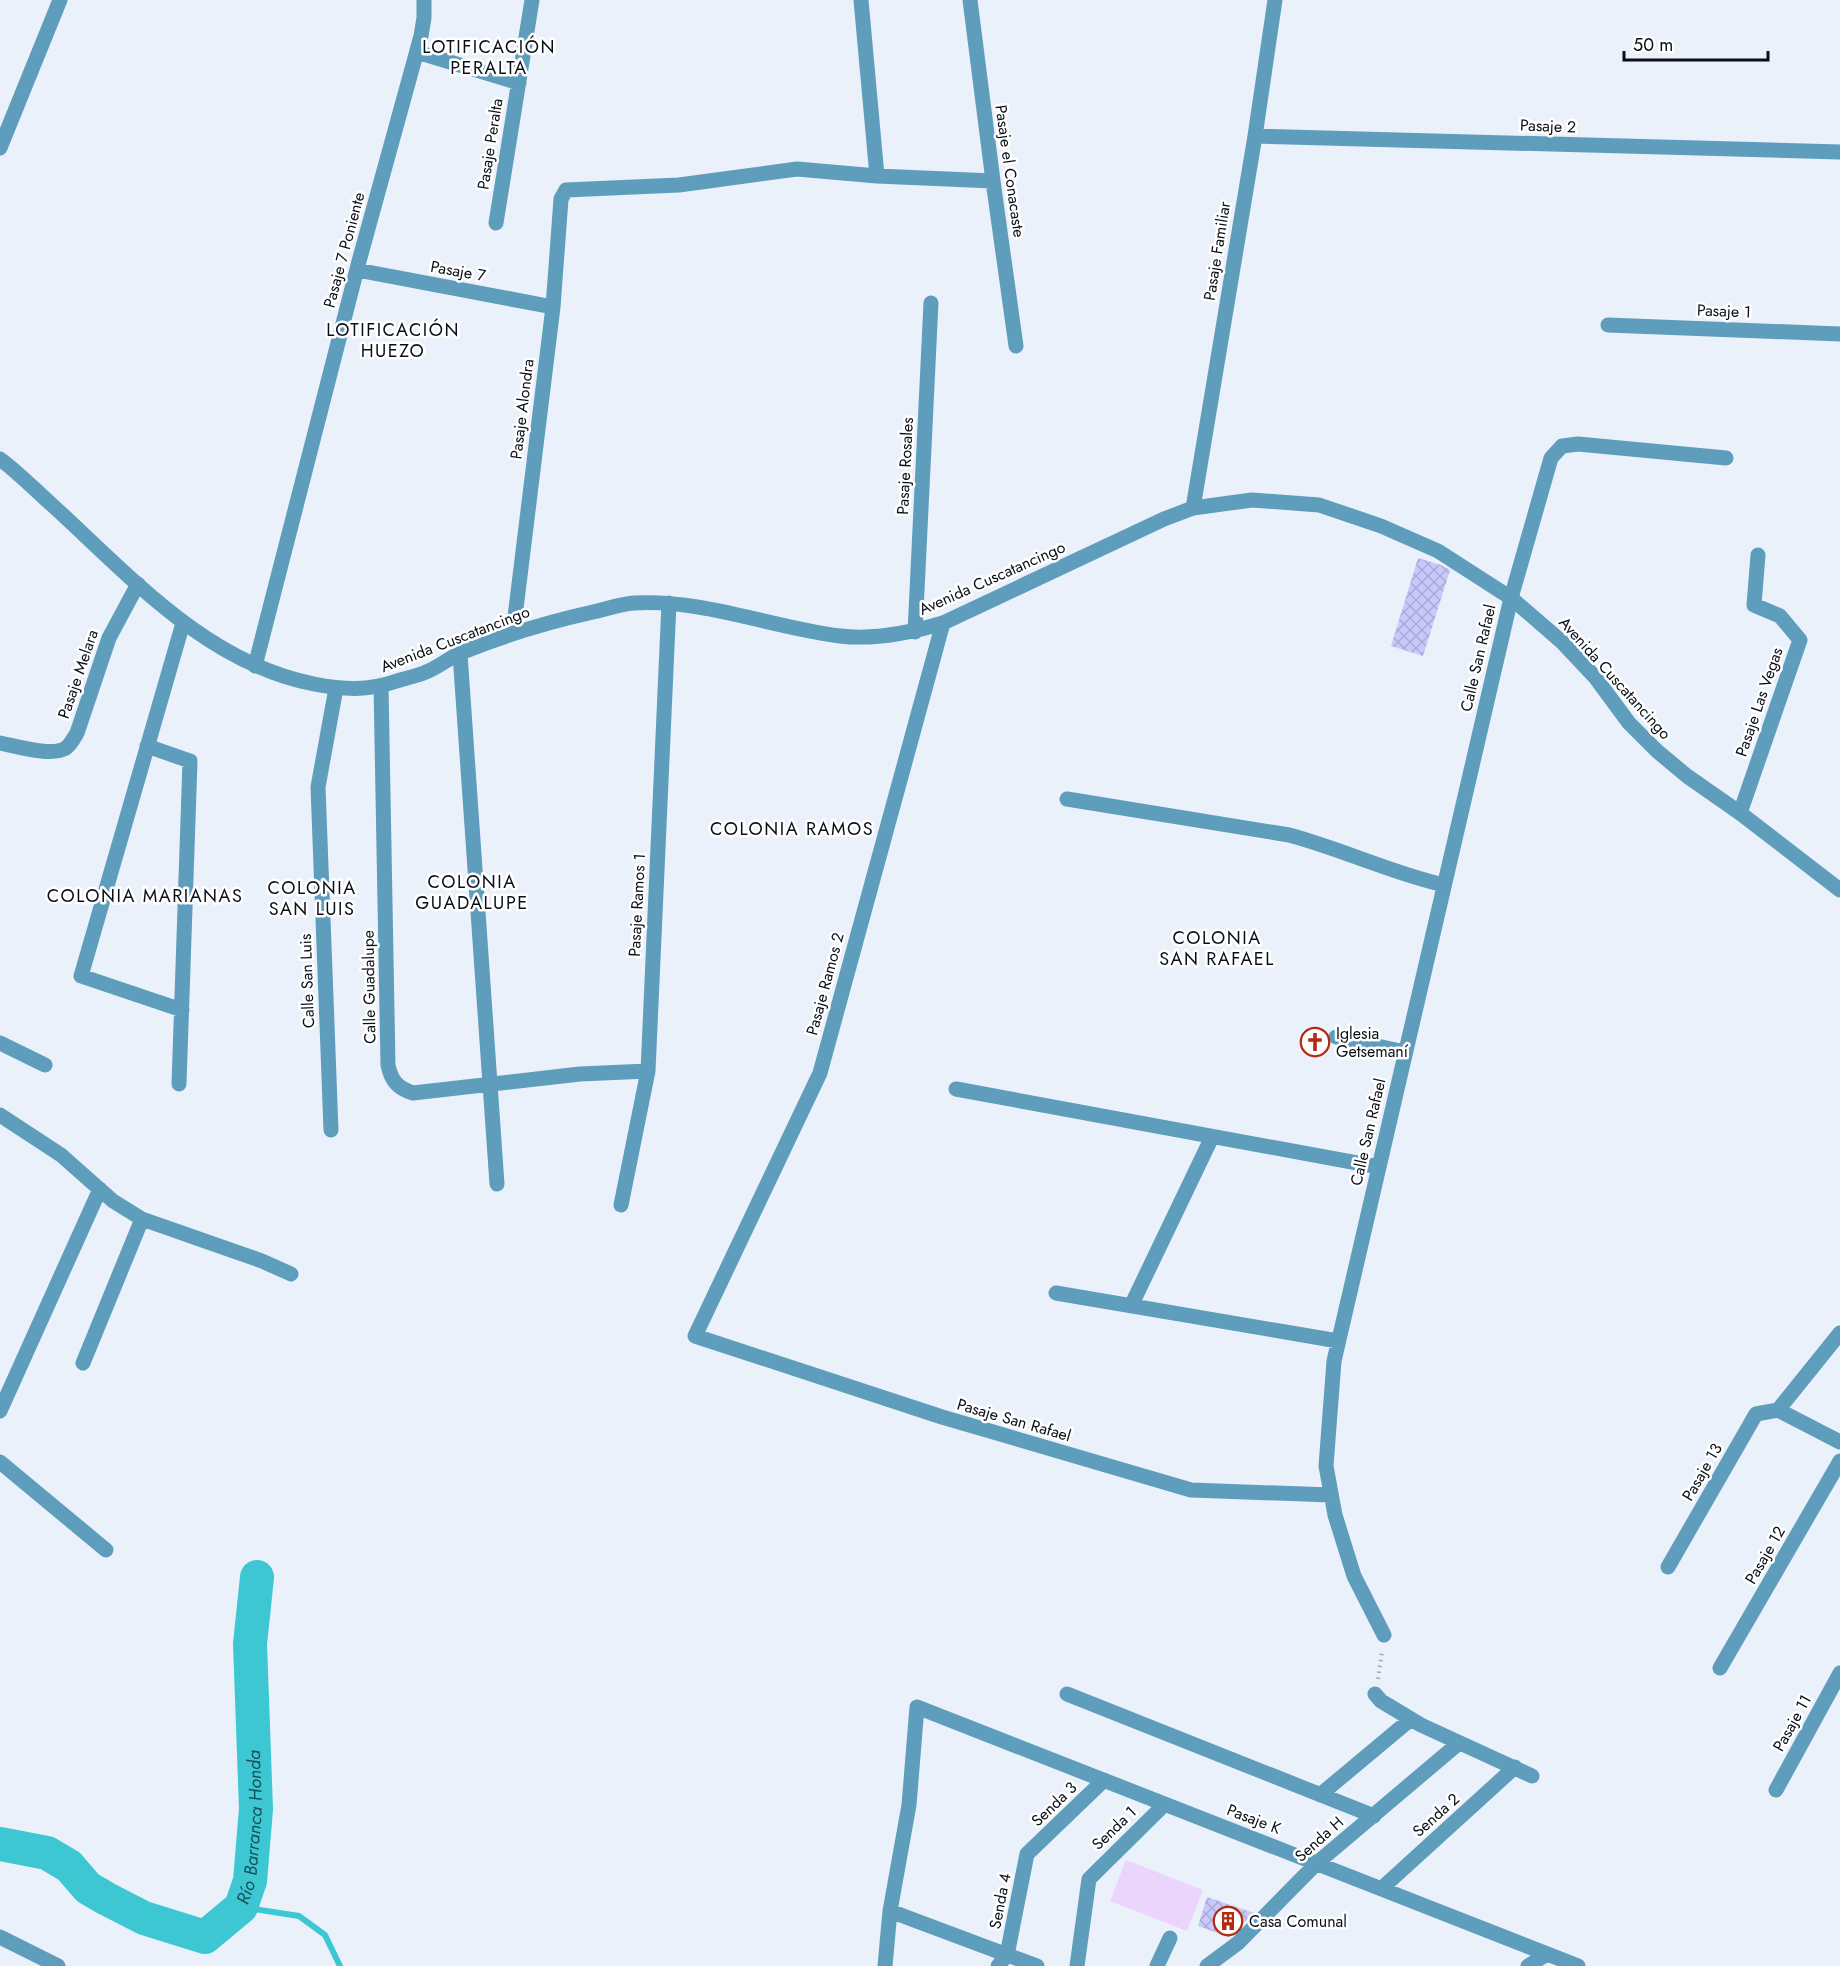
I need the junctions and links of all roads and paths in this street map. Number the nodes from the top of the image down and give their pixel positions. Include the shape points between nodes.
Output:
1 (60, 0) edge
2 (424, 0) edge
3 (532, 0) edge
4 (861, 0) edge
5 (970, 0) edge
6 (1275, 0) edge
7 (417, 52) junction
8 (519, 83) junction
9 (1255, 136) junction
10 (0, 148) edge
11 (1840, 152) edge
12 (877, 176) junction
13 (993, 182) junction
14 (495, 223) dead end
15 (357, 270) junction
16 (931, 303) dead end
17 (553, 307) junction
18 (1608, 325) dead end
19 (1840, 334) edge
20 (1016, 346) dead end
21 (1726, 458) dead end
22 (0, 459) edge
23 (1193, 508) junction
24 (1758, 555) dead end
25 (138, 584) junction
26 (1511, 597) junction
27 (669, 603) junction
28 (183, 623) junction
29 (943, 623) junction
30 (915, 632) junction
31 (513, 633) junction
32 (460, 654) junction
33 (255, 666) junction
34 (381, 686) junction
35 (336, 688) junction
36 (0, 743) edge
37 (147, 746) junction
38 (1067, 799) dead end
39 (1740, 813) junction
40 (1444, 885) junction
41 (1840, 890) edge
42 (182, 1010) junction
43 (1336, 1037) dead end
44 (0, 1043) edge
45 (1405, 1052) junction
46 (45, 1065) dead end
47 (648, 1071) junction
48 (179, 1084) dead end
49 (490, 1085) junction
50 (956, 1089) dead end
51 (0, 1115) edge
52 (331, 1130) dead end
53 (1212, 1137) junction
54 (1379, 1167) junction
55 (497, 1184) dead end
56 (100, 1189) junction
57 (621, 1205) dead end
58 (142, 1219) junction
59 (291, 1274) dead end
60 (1056, 1293) dead end
61 (1131, 1306) junction
62 (1840, 1333) edge
63 (695, 1336) joint
64 (1338, 1341) junction
65 (83, 1363) dead end
66 (1778, 1410) junction
67 (0, 1411) edge
68 (1840, 1442) edge
69 (1840, 1461) edge
70 (0, 1462) edge
71 (1331, 1495) junction
72 (106, 1550) dead end
73 (1668, 1568) dead end
74 (1384, 1635) joint
75 (1720, 1668) dead end
76 (1840, 1673) edge
77 (1067, 1694) dead end
78 (1376, 1694) joint
79 (1411, 1719) junction
80 (1459, 1743) junction
81 (1515, 1767) junction
82 (1532, 1776) dead end
83 (1104, 1780) junction
84 (1776, 1790) dead end
85 (1320, 1795) junction
86 (1165, 1804) junction
87 (1374, 1816) junction
88 (1027, 1854) joint
89 (1317, 1863) junction
90 (1381, 1889) junction
91 (890, 1911) junction
92 (0, 1937) edge
93 (1170, 1938) dead end
94 (1547, 1954) junction
95 (1002, 1960) edge
96 (58, 1966) edge
97 (885, 1966) edge
98 (1037, 1966) edge
99 (1077, 1966) edge
100 (1157, 1966) edge
101 (1207, 1966) edge
102 (1528, 1966) edge
103 (1578, 1966) edge

1 - 10 street
2 - 7 street, Pasaje 7 Poniente
3 - 8 street, Pasaje Peralta
4 - 12 street
5 - 13 street, Pasaje el Conacaste
6 - 9 street, Pasaje Familiar
7 - 8 street
7 - 15 street, Pasaje 7 Poniente
8 - 14 street, Pasaje Peralta
9 - 11 street, Pasaje 2
9 - 23 street, Pasaje Familiar
12 - 13 street
12 - 17 street, Pasaje Alondra via 797,169 679,185 566,190 561,199
13 - 20 street, Pasaje el Conacaste
15 - 17 street, Pasaje 7
15 - 33 street, Pasaje 7 Poniente
16 - 30 street, Pasaje Rosales
17 - 31 street, Pasaje Alondra
18 - 19 street, Pasaje 1
21 - 26 street via 1578,444 1562,446 1551,458
22 - 25 street, Avenida Cuscatancingo
23 - 26 street, Avenida Cuscatancingo via 1252,500 1319,505 1382,526 1438,551
23 - 29 street, Avenida Cuscatancingo
24 - 39 street, Pasaje Las Vegas via 1754,605 1780,616 1800,640
25 - 28 street, Avenida Cuscatancingo
25 - 36 street, Pasaje Melara via 109,638 77,733 68,746 50,752
26 - 39 street, Avenida Cuscatancingo via 1562,642 1657,751
26 - 40 street, Calle San Rafael
27 - 30 street, Avenida Cuscatancingo via 842,636
27 - 31 street, Avenida Cuscatancingo via 632,603
27 - 47 street, Pasaje Ramos 1
28 - 33 street, Avenida Cuscatancingo via 217,647
28 - 37 street
29 - 30 street, Avenida Cuscatancingo
29 - 63 street, Pasaje Ramos 2 via 820,1073
31 - 32 street, Avenida Cuscatancingo
32 - 34 street, Avenida Cuscatancingo via 427,672
32 - 49 street
33 - 35 street, Avenida Cuscatancingo via 297,681
34 - 35 street, Avenida Cuscatancingo
34 - 49 street, Calle Guadalupe via 390,1077 396,1085 413,1093
35 - 52 street, Calle San Luis via 318,787
37 - 42 street via 190,761
37 - 42 street via 81,976
38 - 40 street via 1289,835
39 - 41 street, Avenida Cuscatancingo
40 - 45 street, Calle San Rafael
42 - 48 street
43 - 45 street
44 - 46 street
45 - 54 street, Calle San Rafael
47 - 49 street via 580,1074
47 - 57 street, Pasaje Ramos 1
49 - 55 street
50 - 53 street
51 - 56 street via 61,1155
53 - 54 street
53 - 61 street
54 - 64 street, Calle San Rafael
56 - 58 street
56 - 67 street
58 - 59 street
58 - 65 street
60 - 61 street
61 - 64 street
62 - 66 street
63 - 71 street, Pasaje San Rafael via 942,1418 1191,1490
64 - 71 street, Calle San Rafael via 1326,1466
66 - 68 street
66 - 73 street, Pasaje 13 via 1756,1414
69 - 75 street, Pasaje 12
70 - 72 street
71 - 74 street, Calle San Rafael via 1354,1576
74 - 78 path
76 - 84 street, Pasaje 11
77 - 85 street
78 - 79 street
79 - 80 street
79 - 85 street
80 - 81 street
80 - 87 street, Senda H
81 - 82 street
81 - 90 street, Senda 2
83 - 86 street, Pasaje K
83 - 88 street, Senda 3
83 - 91 street, Pasaje K via 917,1707 909,1805
85 - 87 street
86 - 89 street, Pasaje K
86 - 99 street, Senda 1 via 1089,1879
87 - 89 street, Senda H
88 - 95 street, Senda 4
89 - 90 street, Pasaje K
89 - 101 street, Senda H via 1238,1943
90 - 94 street, Pasaje K
91 - 95 street
91 - 97 street
92 - 96 street
93 - 100 street
94 - 102 street
94 - 103 street, Pasaje K
95 - 98 street

